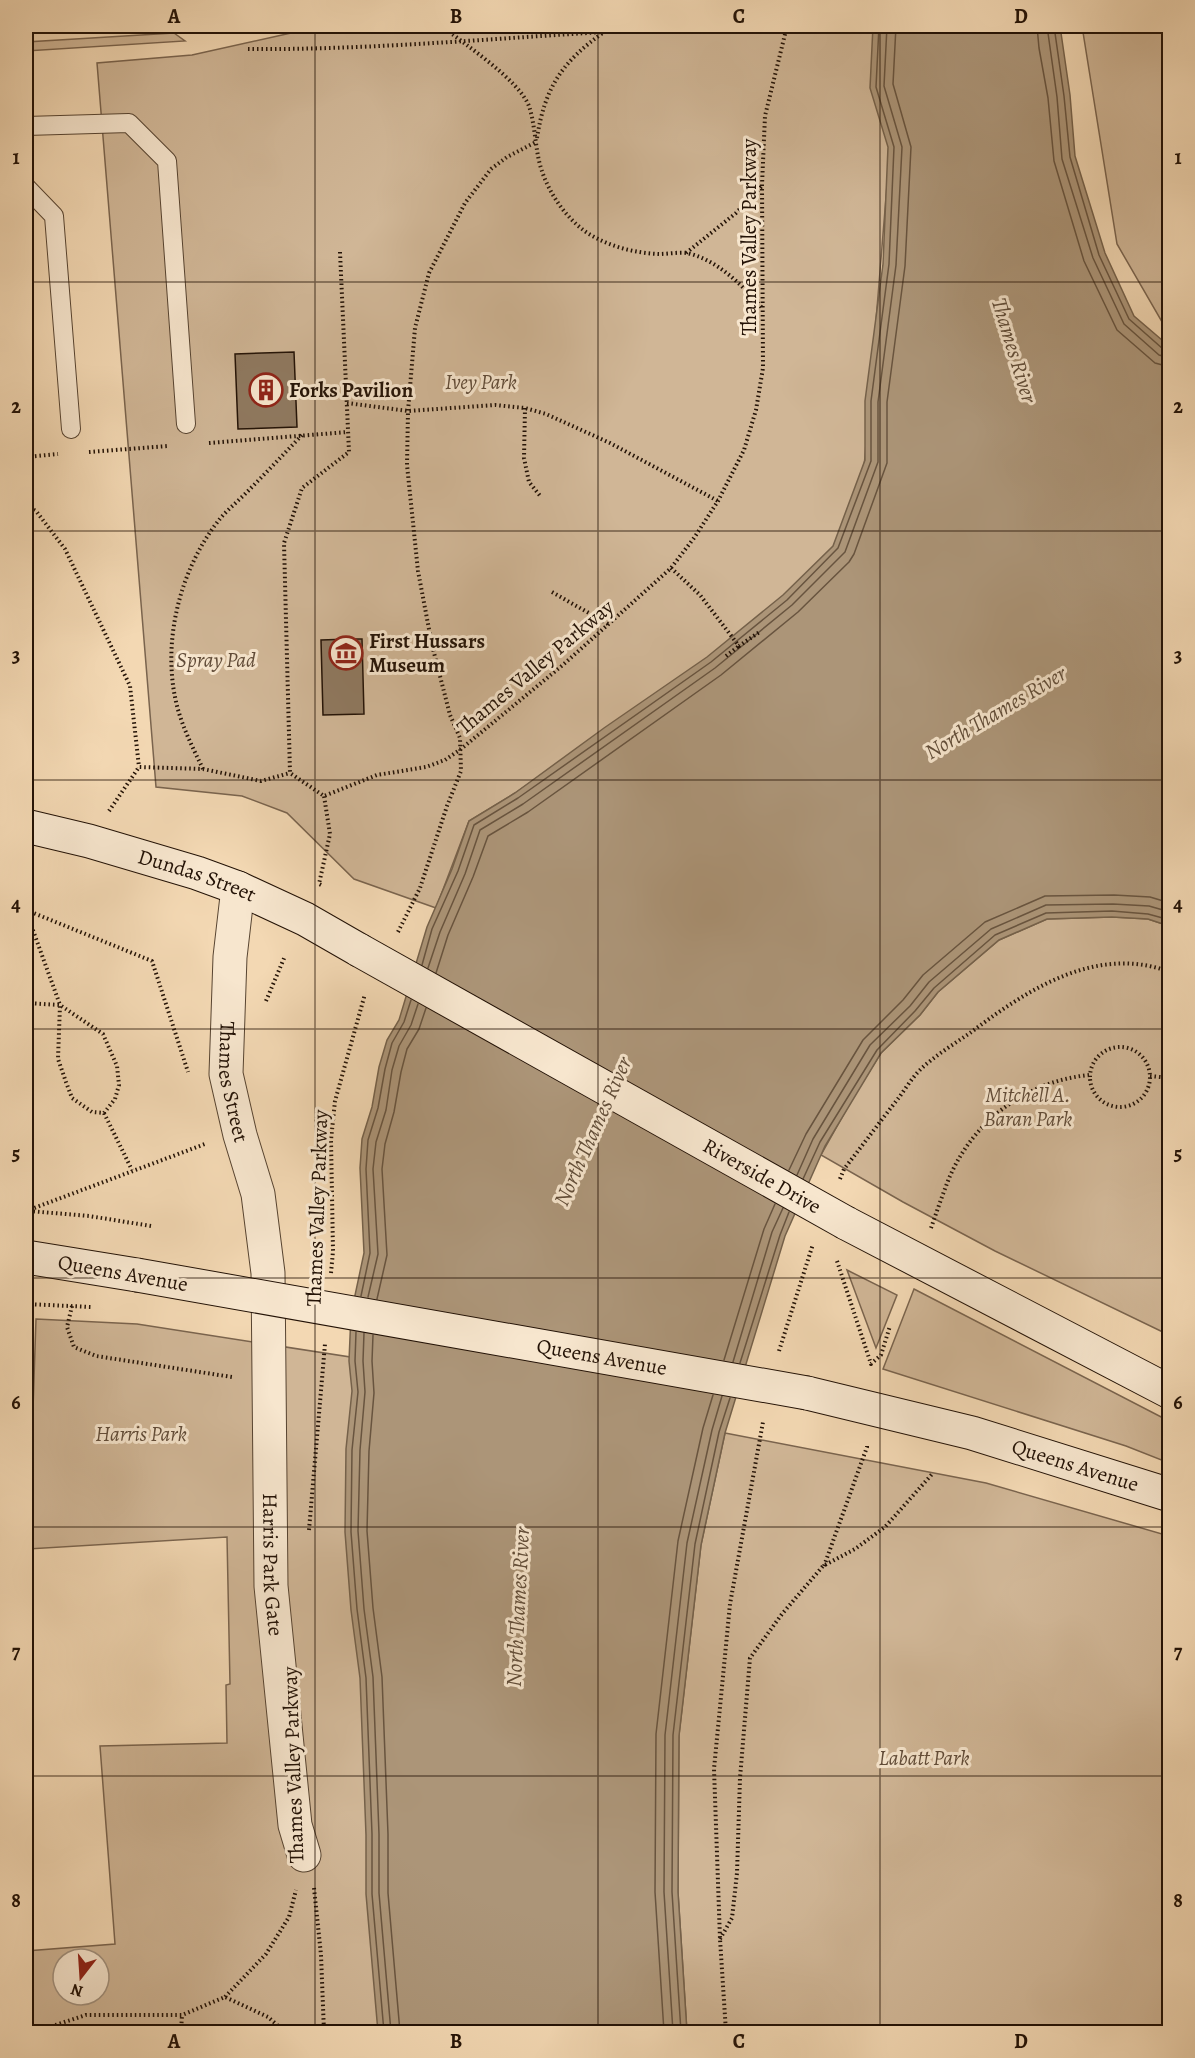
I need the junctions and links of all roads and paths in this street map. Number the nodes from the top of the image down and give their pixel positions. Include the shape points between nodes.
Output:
1 (442, 26) edge
2 (664, 26) edge
3 (787, 26) edge
4 (1166, 26) edge
5 (604, 32) junction
6 (460, 41) junction
7 (248, 49) dead end
8 (1170, 67) edge
9 (26, 126) edge
10 (536, 142) junction
11 (762, 185) junction
12 (26, 188) edge
13 (340, 252) dead end
14 (686, 253) junction
15 (763, 310) junction
16 (347, 404) junction
17 (525, 408) junction
18 (408, 411) junction
19 (186, 424) dead end
20 (71, 429) dead end
21 (303, 435) dead end
22 (541, 497) dead end
23 (718, 501) junction
24 (26, 505) edge
25 (671, 568) junction
26 (552, 592) dead end
27 (608, 624) junction
28 (761, 631) dead end
29 (739, 645) junction
30 (726, 656) dead end
31 (461, 749) junction
32 (139, 768) junction
33 (203, 769) junction
34 (290, 774) junction
35 (324, 796) junction
36 (26, 826) edge
37 (89, 841) junction
38 (318, 884) dead end
39 (238, 888) junction
40 (26, 910) edge
41 (394, 938) dead end
42 (359, 950) joint
43 (369, 988) dead end
44 (26, 1004) edge
45 (60, 1005) junction
46 (1089, 1075) junction
47 (1150, 1076) junction
48 (1170, 1078) edge
49 (191, 1082) dead end
50 (104, 1113) junction
51 (187, 1150) dead end
52 (132, 1170) junction
53 (26, 1211) edge
54 (151, 1226) dead end
55 (930, 1232) dead end
56 (840, 1237) junction
57 (26, 1257) edge
58 (268, 1274) joint
59 (331, 1274) dead end
60 (26, 1304) edge
61 (72, 1306) junction
62 (94, 1307) dead end
63 (890, 1326) dead end
64 (326, 1333) dead end
65 (233, 1377) dead end
66 (1170, 1392) edge
67 (866, 1406) junction
68 (933, 1473) dead end
69 (1170, 1495) edge
70 (309, 1532) dead end
71 (824, 1566) junction
72 (304, 1855) joint
73 (314, 1888) dead end
74 (720, 1939) dead end
75 (225, 1997) junction
76 (182, 2015) junction
77 (34, 2032) edge
78 (182, 2032) edge
79 (285, 2032) edge
80 (324, 2032) edge

1 - 6 path
2 - 5 path
3 - 11 path, Thames Valley Parkway via 765,116
4 - 8 path
5 - 6 path
5 - 10 path via 572,57 550,89
6 - 7 path
6 - 10 path via 484,57 519,92 528,105
9 - 19 lane via 129,123 167,161
10 - 14 path via 548,185 584,231 630,250
10 - 18 path via 491,169 465,203 429,273 415,328
11 - 14 path via 736,213
11 - 15 path, Thames Valley Parkway
12 - 20 lane via 54,216
13 - 16 path
14 - 15 path via 732,278
15 - 23 path, Thames Valley Parkway via 764,368 756,410 744,450
16 - 18 path
16 - 34 path via 349,452 302,488 284,543
17 - 18 path via 495,405
17 - 22 path via 524,458 529,482
17 - 23 path via 610,443
18 - 31 path via 407,465 418,571 432,645
21 - 33 path via 219,520 184,584 173,629 175,697
23 - 25 path, Thames Valley Parkway
24 - 32 path via 36,511 65,549 130,686
25 - 27 path, Thames Valley Parkway
25 - 29 path via 700,595
26 - 27 path
27 - 31 path, Thames Valley Parkway
28 - 29 path
29 - 30 path
31 - 35 path via 426,767 377,775
31 - 41 path, Thames Valley Parkway via 461,771 430,861
32 - 33 path
32 - 37 path
33 - 34 path via 261,781
34 - 35 path
35 - 38 path via 330,834
36 - 37 main road, Dundas Street
37 - 39 main road, Dundas Street
39 - 42 main road, Dundas Street
39 - 58 main road, Thames Street via 230,957 226,1074 258,1194
40 - 45 path
40 - 49 path via 152,962
42 - 56 main road, Riverside Drive, bridge
43 - 59 path, Thames Valley Parkway via 335,1101 331,1140
44 - 45 path
45 - 50 path via 58,1059 72,1098 92,1112
45 - 50 path via 103,1034 117,1066 116,1100
46 - 47 path via 1105,1050 1125,1047 1142,1057
46 - 47 path via 1094,1094 1119,1107 1129,1106 1145,1094
46 - 55 path via 1050,1083 1000,1110 978,1132 951,1175
47 - 48 path
50 - 52 path
51 - 52 path
52 - 53 path
53 - 54 path
56 - 63 path via 871,1364 881,1355
56 - 66 main road, Riverside Drive
57 - 67 main road, Queens Avenue, bridge
58 - 72 main road, Harris Park Gate via 271,1586 295,1825
60 - 61 path
61 - 62 path
61 - 65 path via 67,1327 74,1347 96,1356
64 - 70 path, Thames Valley Parkway
67 - 69 main road, Queens Avenue via 972,1433
67 - 71 path via 867,1447
68 - 71 path via 885,1527
71 - 74 path via 750,1658 736,1885 732,1918
72 - 75 path via 290,1917 267,1954
73 - 80 path, Thames Valley Parkway
75 - 76 path
75 - 79 path via 268,2017
76 - 77 path via 87,2015
76 - 78 path

